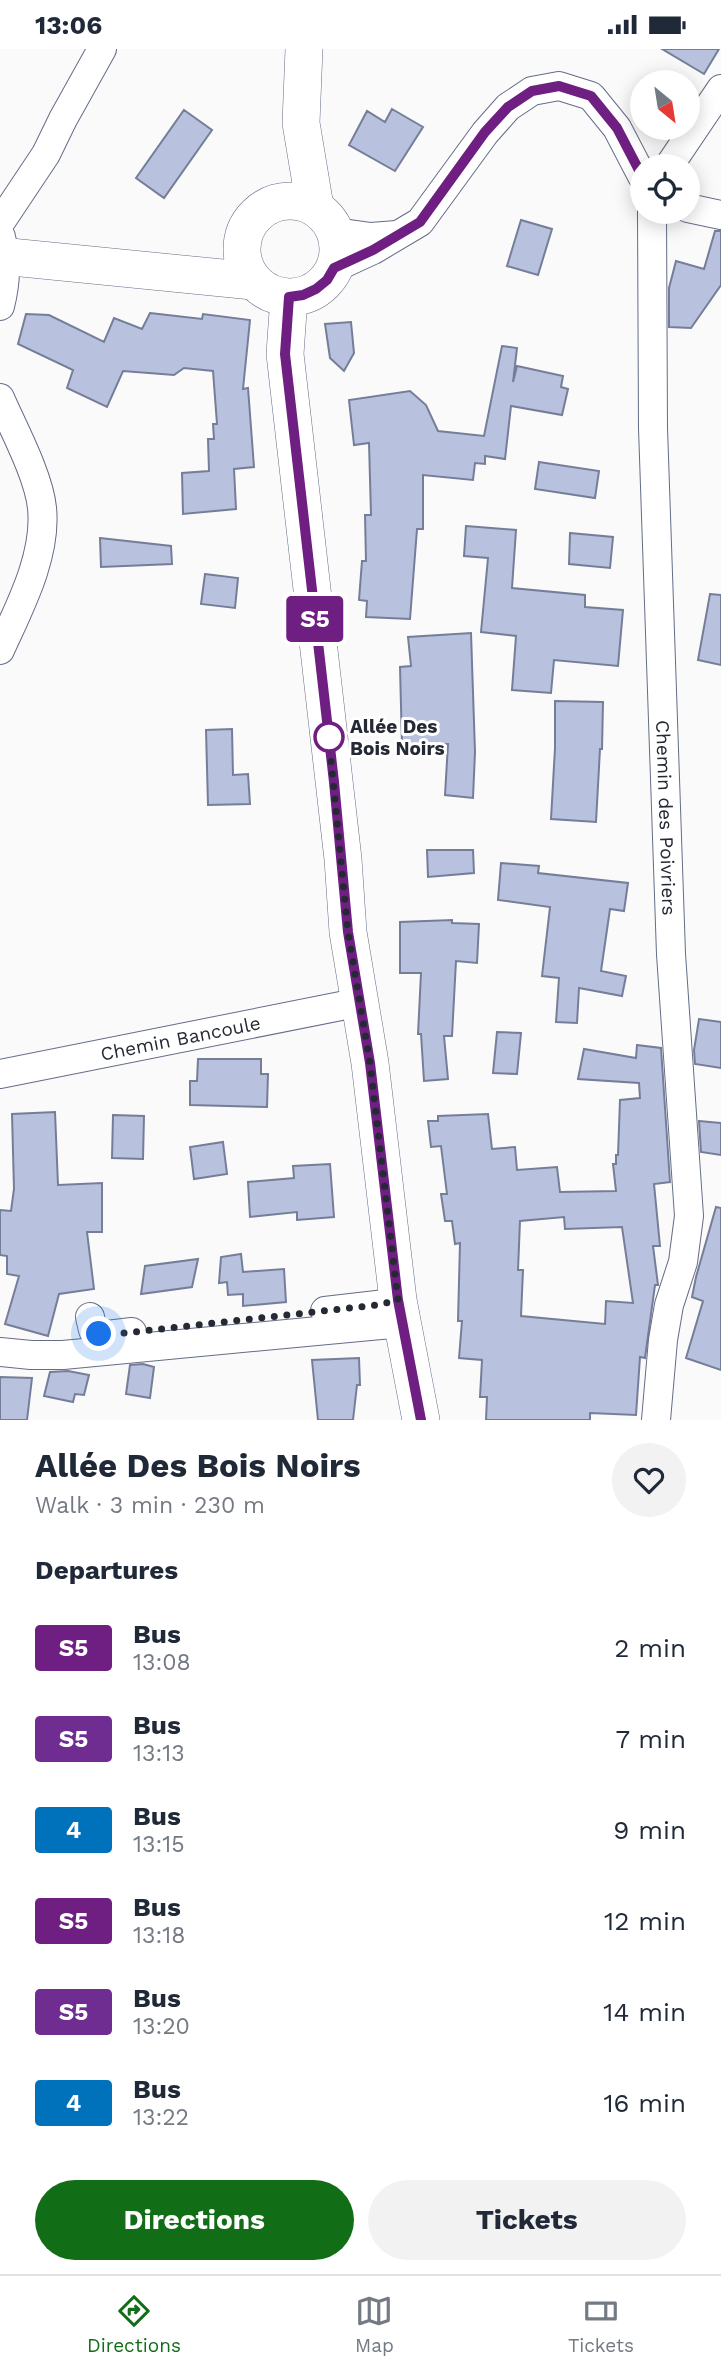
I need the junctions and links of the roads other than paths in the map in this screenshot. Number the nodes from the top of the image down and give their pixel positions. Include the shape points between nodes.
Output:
1 (102, 49) edge
2 (304, 49) edge
3 (721, 89) edge
4 (301, 123) junction
5 (631, 154) edge
6 (677, 154) edge
7 (269, 205) junction
8 (700, 211) edge
9 (721, 215) edge
10 (325, 219) junction
11 (652, 224) edge
12 (243, 235) junction
13 (399, 235) junction
14 (1, 242) edge
15 (334, 268) junction
16 (161, 272) junction
17 (253, 281) junction
18 (289, 297) junction
19 (0, 306) edge
20 (0, 398) edge
21 (0, 650) edge
22 (361, 1002) junction
23 (0, 1074) edge
24 (400, 1311) junction
25 (90, 1317) dead end
26 (0, 1352) edge
27 (421, 1420) edge
28 (656, 1420) edge

1 - 14 street
2 - 4 main road
3 - 6 street
4 - 7 main road
4 - 10 main road
5 - 13 street via 591,96 559,86 532,91 508,107 420,222
7 - 10 main road via 292,201
7 - 12 main road via 257,212
8 - 9 street
10 - 13 street via 371,237
10 - 15 main road via 338,244
11 - 28 street, Chemin des Poivriers via 653,428 670,926 689,1216 683,1262 663,1340
12 - 16 main road
12 - 17 main road via 242,259
13 - 15 street
14 - 16 main road
14 - 19 street via 6,282
15 - 18 main road via 316,289
16 - 17 main road
17 - 18 main road via 263,290
18 - 22 main road via 285,354 348,932
20 - 21 street via 42,507 40,543 29,586
22 - 23 street, Chemin Bancoule
22 - 24 main road
24 - 25 street via 377,1305 107,1335 93,1330
24 - 26 street via 63,1355
24 - 27 main road

